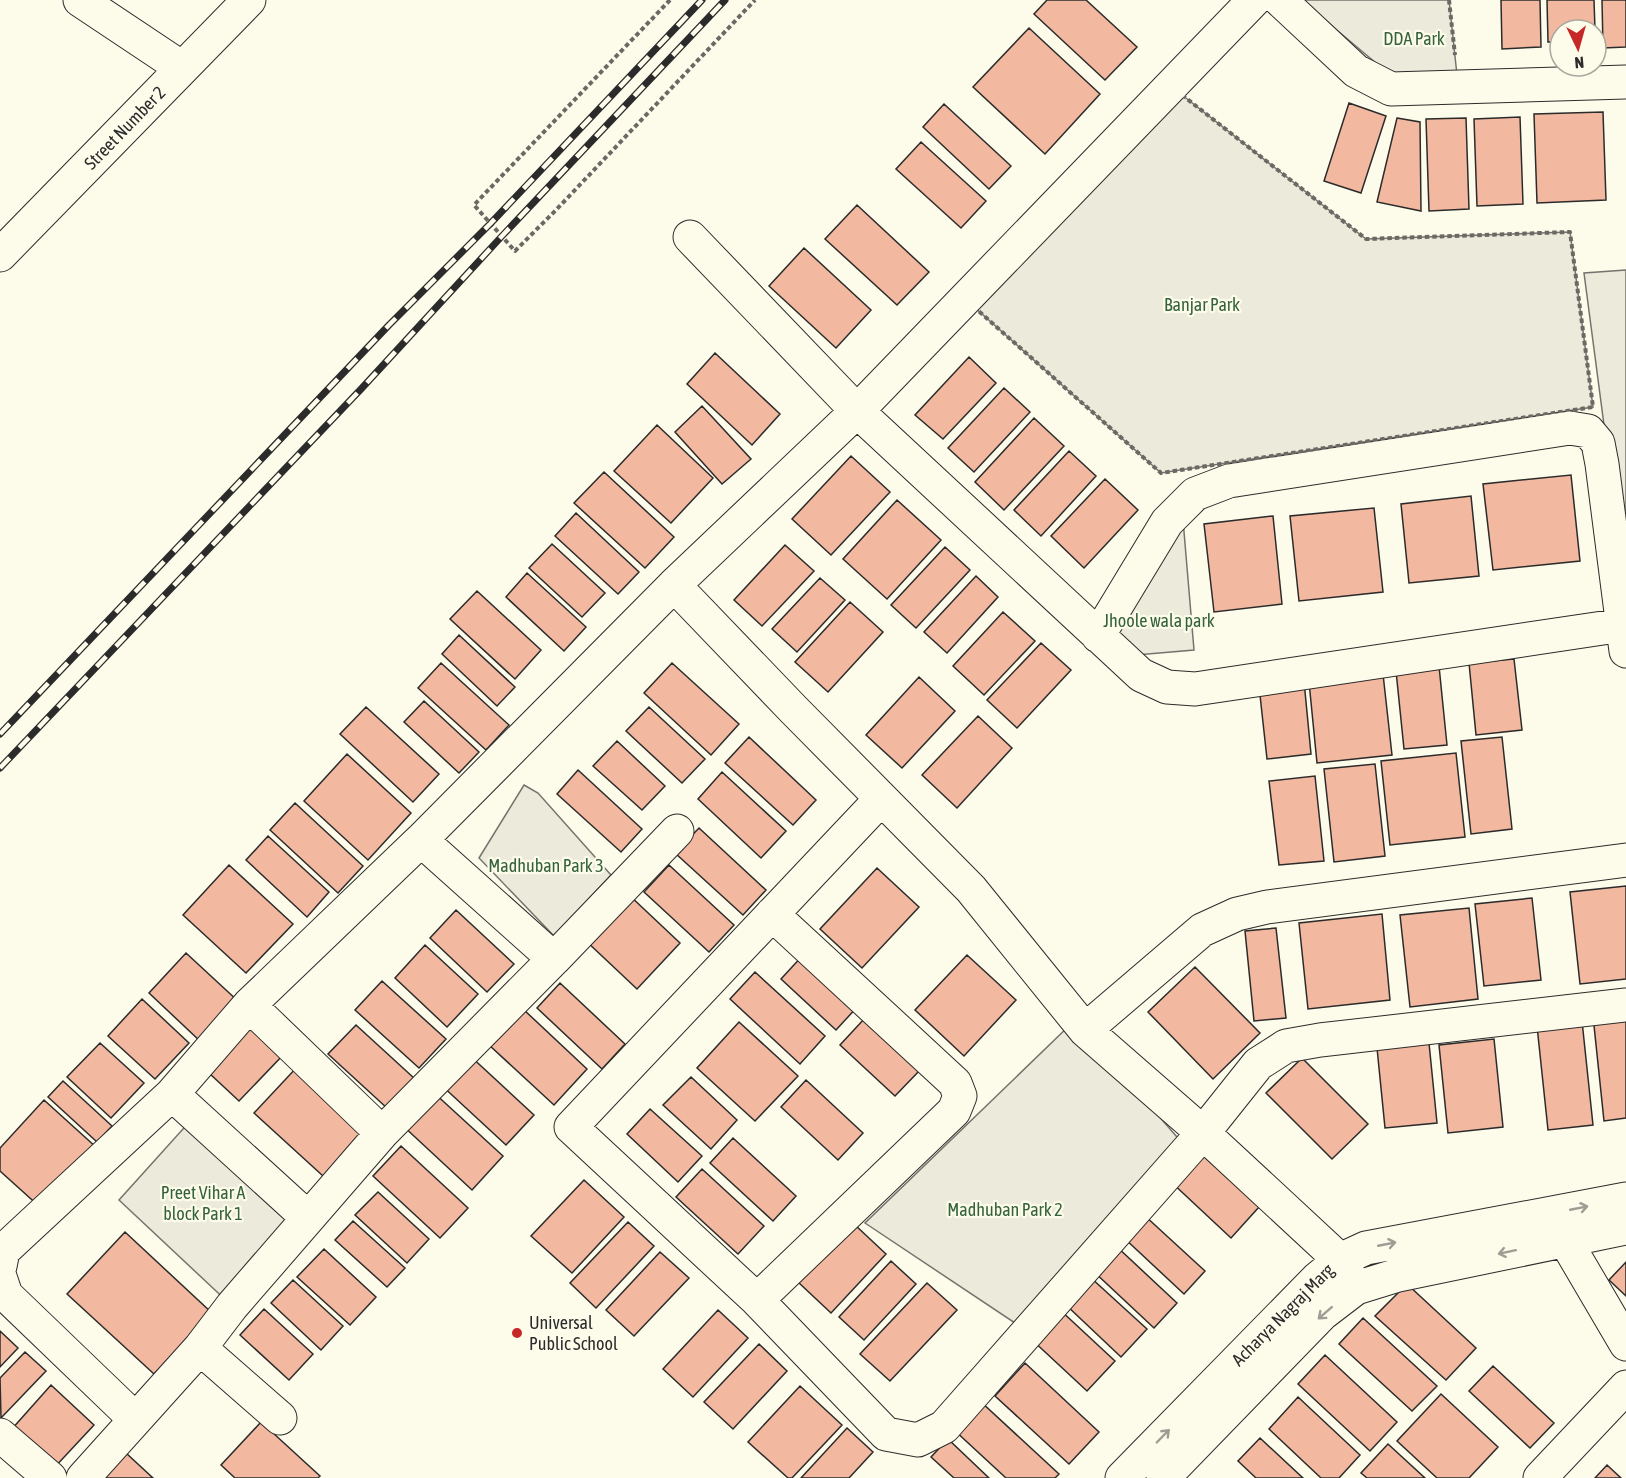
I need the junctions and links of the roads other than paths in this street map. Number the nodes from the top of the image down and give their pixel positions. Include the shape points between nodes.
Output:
1 (80, 0) edge
2 (249, 0) edge
3 (1254, 0) edge
4 (1280, 0) edge
5 (182, 68) junction
6 (1626, 82) edge
7 (690, 237) dead end
8 (0, 255) edge
9 (857, 411) junction
10 (674, 585) junction
11 (1098, 636) junction
12 (1624, 638) edge
13 (881, 799) junction
14 (677, 831) dead end
15 (421, 840) junction
16 (1626, 860) edge
17 (772, 914) junction
18 (554, 959) junction
19 (249, 1005) junction
20 (1626, 1005) edge
21 (1085, 1030) junction
22 (172, 1094) junction
23 (382, 1133) junction
24 (1203, 1133) junction
25 (1626, 1199) edge
26 (308, 1218) junction
27 (1626, 1228) edge
28 (1565, 1240) junction
29 (1340, 1260) junction
30 (0, 1266) edge
31 (0, 1277) edge
32 (1356, 1288) junction
33 (757, 1300) junction
34 (1626, 1344) edge
35 (200, 1348) junction
36 (1626, 1387) edge
37 (280, 1418) dead end
38 (135, 1419) junction
39 (0, 1435) edge
40 (50, 1478) edge
41 (83, 1478) edge
42 (1122, 1478) edge
43 (1163, 1478) edge
44 (1540, 1478) edge

1 - 5 street
2 - 5 street, Street Number 2
3 - 9 street
4 - 6 street via 1356,71 1391,89
5 - 8 street, Street Number 2
7 - 9 street
9 - 10 street
9 - 11 street
10 - 13 street
10 - 15 street
11 - 12 street via 1141,675 1167,687 1194,689
11 - 12 street via 1167,522 1195,494 1228,481 1570,428 1588,431 1598,443
13 - 17 street
13 - 21 street via 971,889
14 - 18 street
15 - 18 street
15 - 19 street
16 - 21 street via 1237,914 1202,930
17 - 33 street via 571,1127
17 - 33 street via 955,1083 960,1096 954,1111
18 - 23 street
19 - 22 street
19 - 23 street
20 - 24 street via 1286,1046 1258,1064
21 - 24 street
22 - 26 street
22 - 30 street via 3,1251
23 - 26 street
24 - 29 street
24 - 33 street via 944,1427 918,1440 886,1434
29 -> 25 street, Acharya Nagraj Marg via 1366,1248
26 - 35 street
27 - 28 street, Acharya Nagraj Marg
28 -> 32 street, Acharya Nagraj Marg via 1398,1275
28 - 34 street
29 - 32 street
42 -> 29 street, Acharya Nagraj Marg
31 - 38 street via 6,1294
32 -> 43 street, Acharya Nagraj Marg via 1322,1314
35 - 37 street
35 - 38 street
36 - 44 street
38 - 41 street
39 - 40 street

